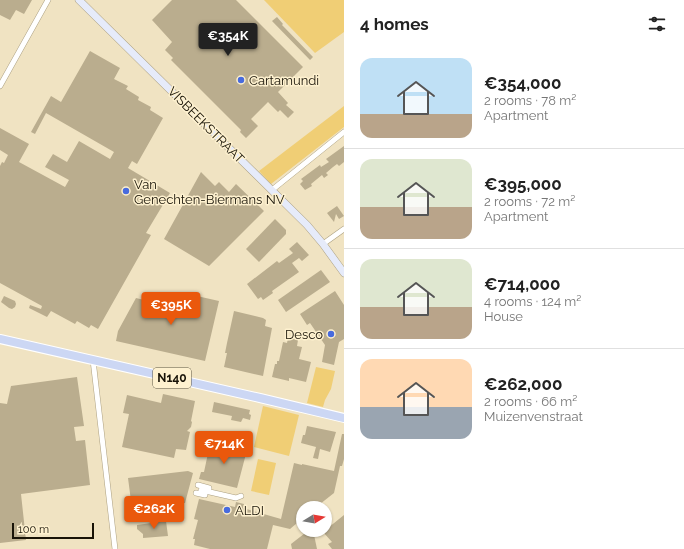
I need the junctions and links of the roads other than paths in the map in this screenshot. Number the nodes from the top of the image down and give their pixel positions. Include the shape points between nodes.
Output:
1 (48, 0) edge
2 (79, 0) edge
3 (0, 86) edge
4 (344, 132) edge
5 (272, 190) junction
6 (344, 229) edge
7 (323, 244) junction
8 (344, 273) edge
9 (0, 339) edge
10 (93, 360) junction
11 (344, 418) edge
12 (196, 493) dead end
13 (208, 494) junction
14 (241, 496) dead end
15 (115, 549) edge

1 - 3 street
2 - 5 street, VISBEEKSTRAAT
4 - 5 street
5 - 7 street, VISBEEKSTRAAT
6 - 7 street
7 - 8 street, VISBEEKSTRAAT
9 - 10 main road, N140
10 - 11 main road, N140
10 - 15 street
12 - 13 street
13 - 13 street via 201,490 202,488 209,489 209,488 198,484 209,484
13 - 14 street via 236,498

